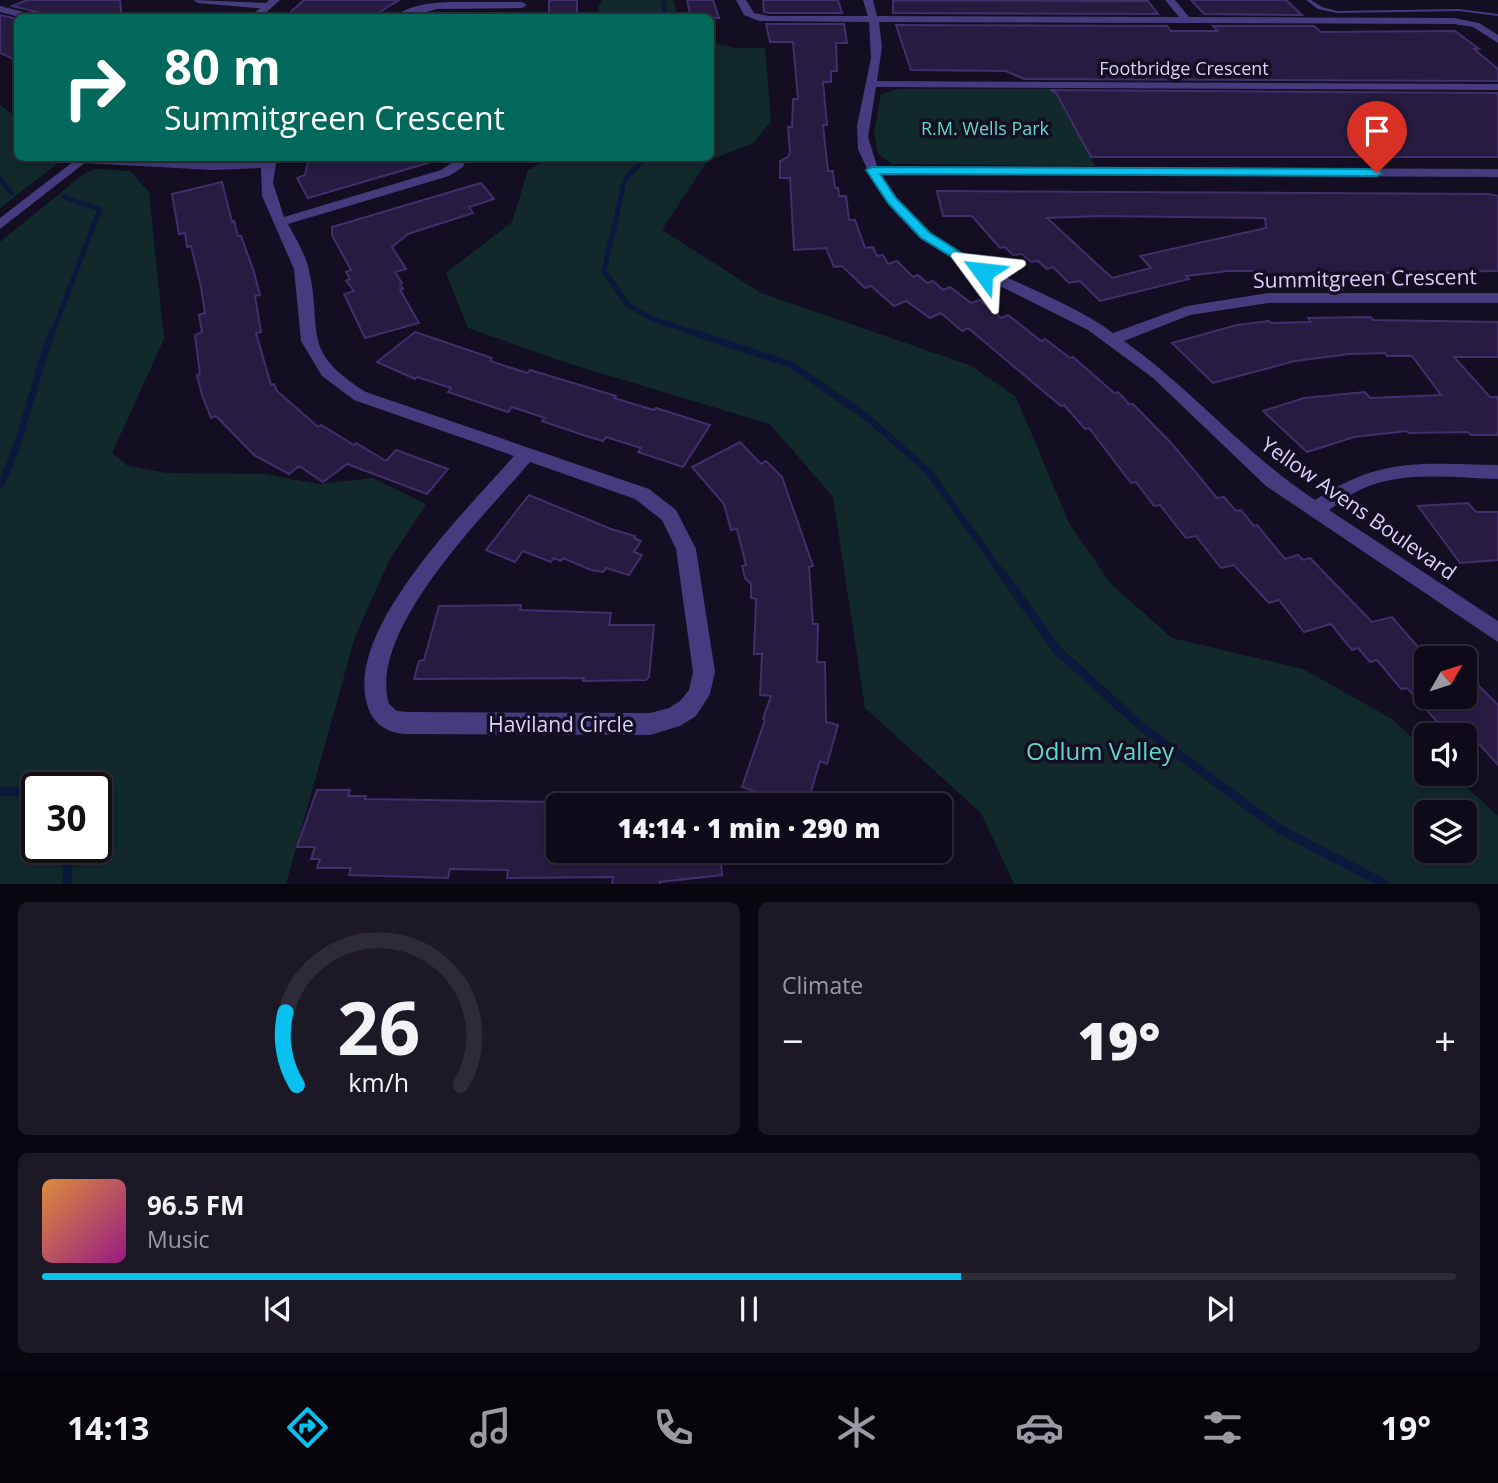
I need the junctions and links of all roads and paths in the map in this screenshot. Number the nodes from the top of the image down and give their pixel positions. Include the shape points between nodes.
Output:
1 (198, 0) edge
2 (741, 0) edge
3 (868, 0) edge
4 (1170, 0) edge
5 (1308, 0) edge
6 (523, 2) edge
7 (271, 3) edge
8 (1498, 8) edge
9 (0, 9) edge
10 (1460, 10) junction
11 (21, 14) edge
12 (402, 14) edge
13 (1498, 15) edge
14 (873, 19) junction
15 (1186, 20) junction
16 (1498, 40) edge
17 (870, 84) junction
18 (1498, 87) edge
19 (80, 161) edge
20 (135, 161) edge
21 (269, 161) edge
22 (460, 161) edge
23 (872, 170) junction
24 (1498, 173) edge
25 (282, 222) junction
26 (0, 225) edge
27 (1498, 298) edge
28 (1113, 339) junction
29 (526, 454) junction
30 (1498, 472) edge
31 (1315, 509) junction
32 (1498, 634) edge

1 - 7 street
2 - 14 street via 745,12 760,18
3 - 14 street, Yellow Avens Boulevard
4 - 15 street
5 - 10 lane via 1337,12
6 - 12 street via 425,5
8 - 10 lane
9 - 11 street
10 - 13 lane
14 - 15 street
14 - 17 street, Yellow Avens Boulevard via 877,45
15 - 16 street via 1454,21 1476,25
17 - 18 street, Footbridge Crescent
17 - 23 street, Yellow Avens Boulevard via 862,132
19 - 26 street
20 - 21 street via 203,165
21 - 25 street, Haviland Circle via 265,181
22 - 25 street via 444,173
23 - 24 street
23 - 28 street, Yellow Avens Boulevard via 900,210 944,249
25 - 29 street, Haviland Circle via 302,269 312,350 333,377 360,396
27 - 28 street, Summitgreen Crescent via 1268,298 1187,311
28 - 31 street, Yellow Avens Boulevard via 1185,397 1252,464
29 - 29 street, Haviland Circle via 399,611 376,675 373,694 380,711 390,721 411,723 650,724 674,720 702,693 704,672 679,531 669,515 642,494
30 - 31 street via 1379,476 1355,484
31 - 32 street, Yellow Avens Boulevard

